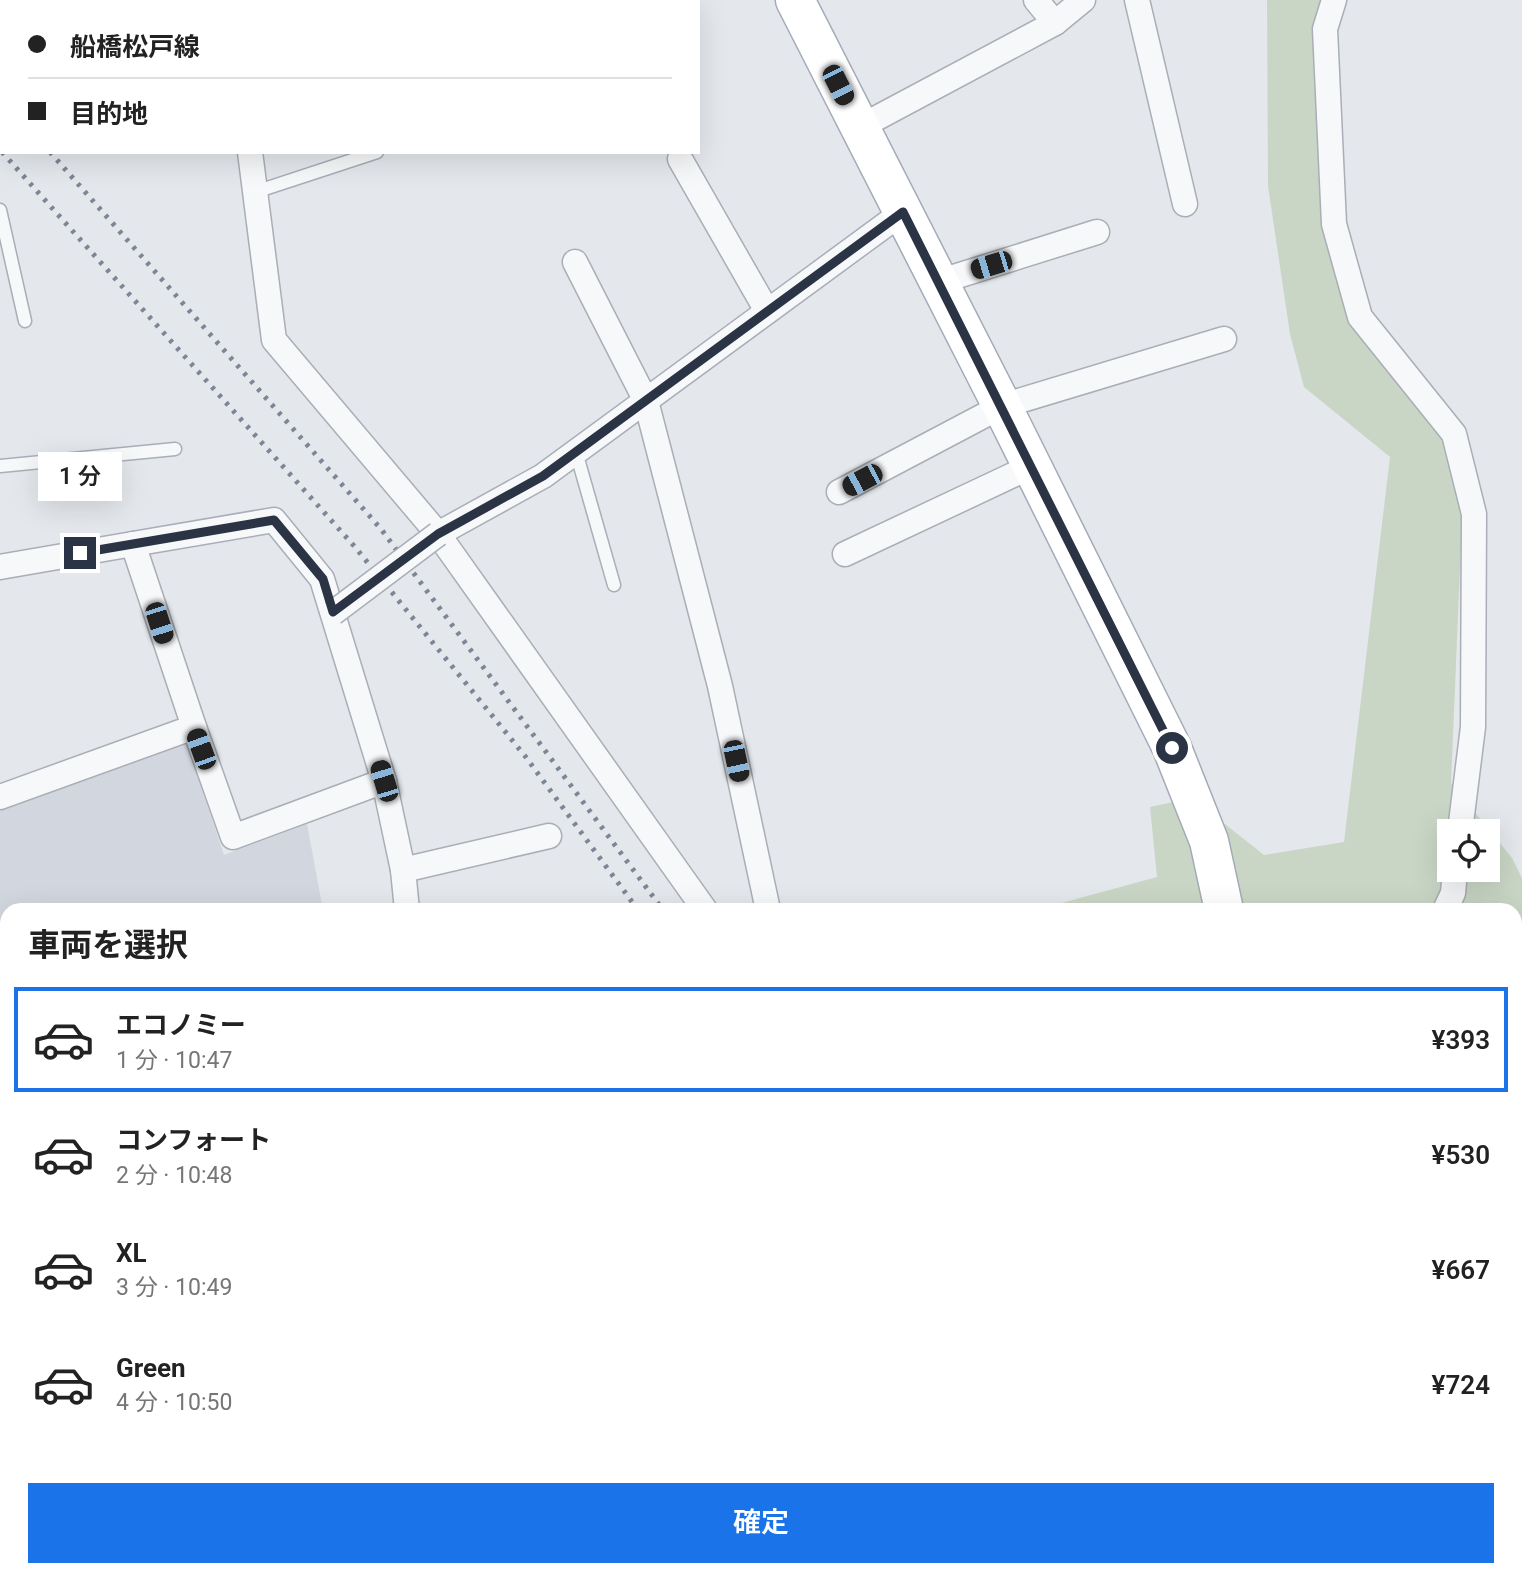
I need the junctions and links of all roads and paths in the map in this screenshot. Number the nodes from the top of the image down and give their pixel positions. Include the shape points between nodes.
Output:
1 (795, 0) edge
2 (1036, 0) edge
3 (1083, 0) edge
4 (1137, 0) edge
5 (1334, 0) edge
6 (1055, 23) junction
7 (860, 127) junction
8 (250, 154) edge
9 (371, 154) edge
10 (680, 159) dead end
11 (255, 192) junction
12 (1185, 204) dead end
13 (0, 211) edge
14 (903, 212) junction
15 (1097, 232) dead end
16 (575, 262) dead end
17 (939, 282) junction
18 (766, 312) junction
19 (25, 321) dead end
20 (1224, 339) dead end
21 (646, 401) junction
22 (1002, 406) junction
23 (175, 449) dead end
24 (576, 452) junction
25 (0, 466) edge
26 (1032, 467) junction
27 (839, 492) dead end
28 (438, 534) junction
29 (133, 544) junction
30 (845, 554) dead end
31 (0, 567) edge
32 (614, 585) dead end
33 (333, 612) junction
34 (194, 727) junction
35 (384, 781) junction
36 (0, 797) edge
37 (1462, 819) edge
38 (548, 836) dead end
39 (403, 870) junction
40 (1453, 882) edge
41 (406, 903) edge
42 (700, 903) edge
43 (766, 903) edge
44 (1222, 903) edge
45 (1448, 903) edge

1 - 7 main road
2 - 6 street
3 - 6 street
4 - 12 street
5 - 37 street via 1325,29 1334,224 1360,317 1454,433 1474,514 1473,727
6 - 7 street
7 - 14 main road
8 - 11 street
9 - 11 lane
10 - 18 street
11 - 28 street via 274,340
13 - 19 lane
14 - 17 main road
14 - 18 street
15 - 17 street
16 - 21 street
17 - 22 main road
18 - 21 street
20 - 22 street
21 - 24 street
21 - 43 street via 720,686
22 - 26 main road
22 - 27 street
23 - 25 lane
24 - 28 street via 543,476
24 - 32 lane
26 - 30 street
26 - 44 main road via 1172,748 1209,841
28 - 33 street, bridge
28 - 42 street
29 - 31 street
29 - 33 street via 274,520 323,579
29 - 34 street
33 - 35 street
34 - 35 street via 233,836
34 - 36 street
35 - 39 street
38 - 39 street
39 - 41 street
40 - 45 street

